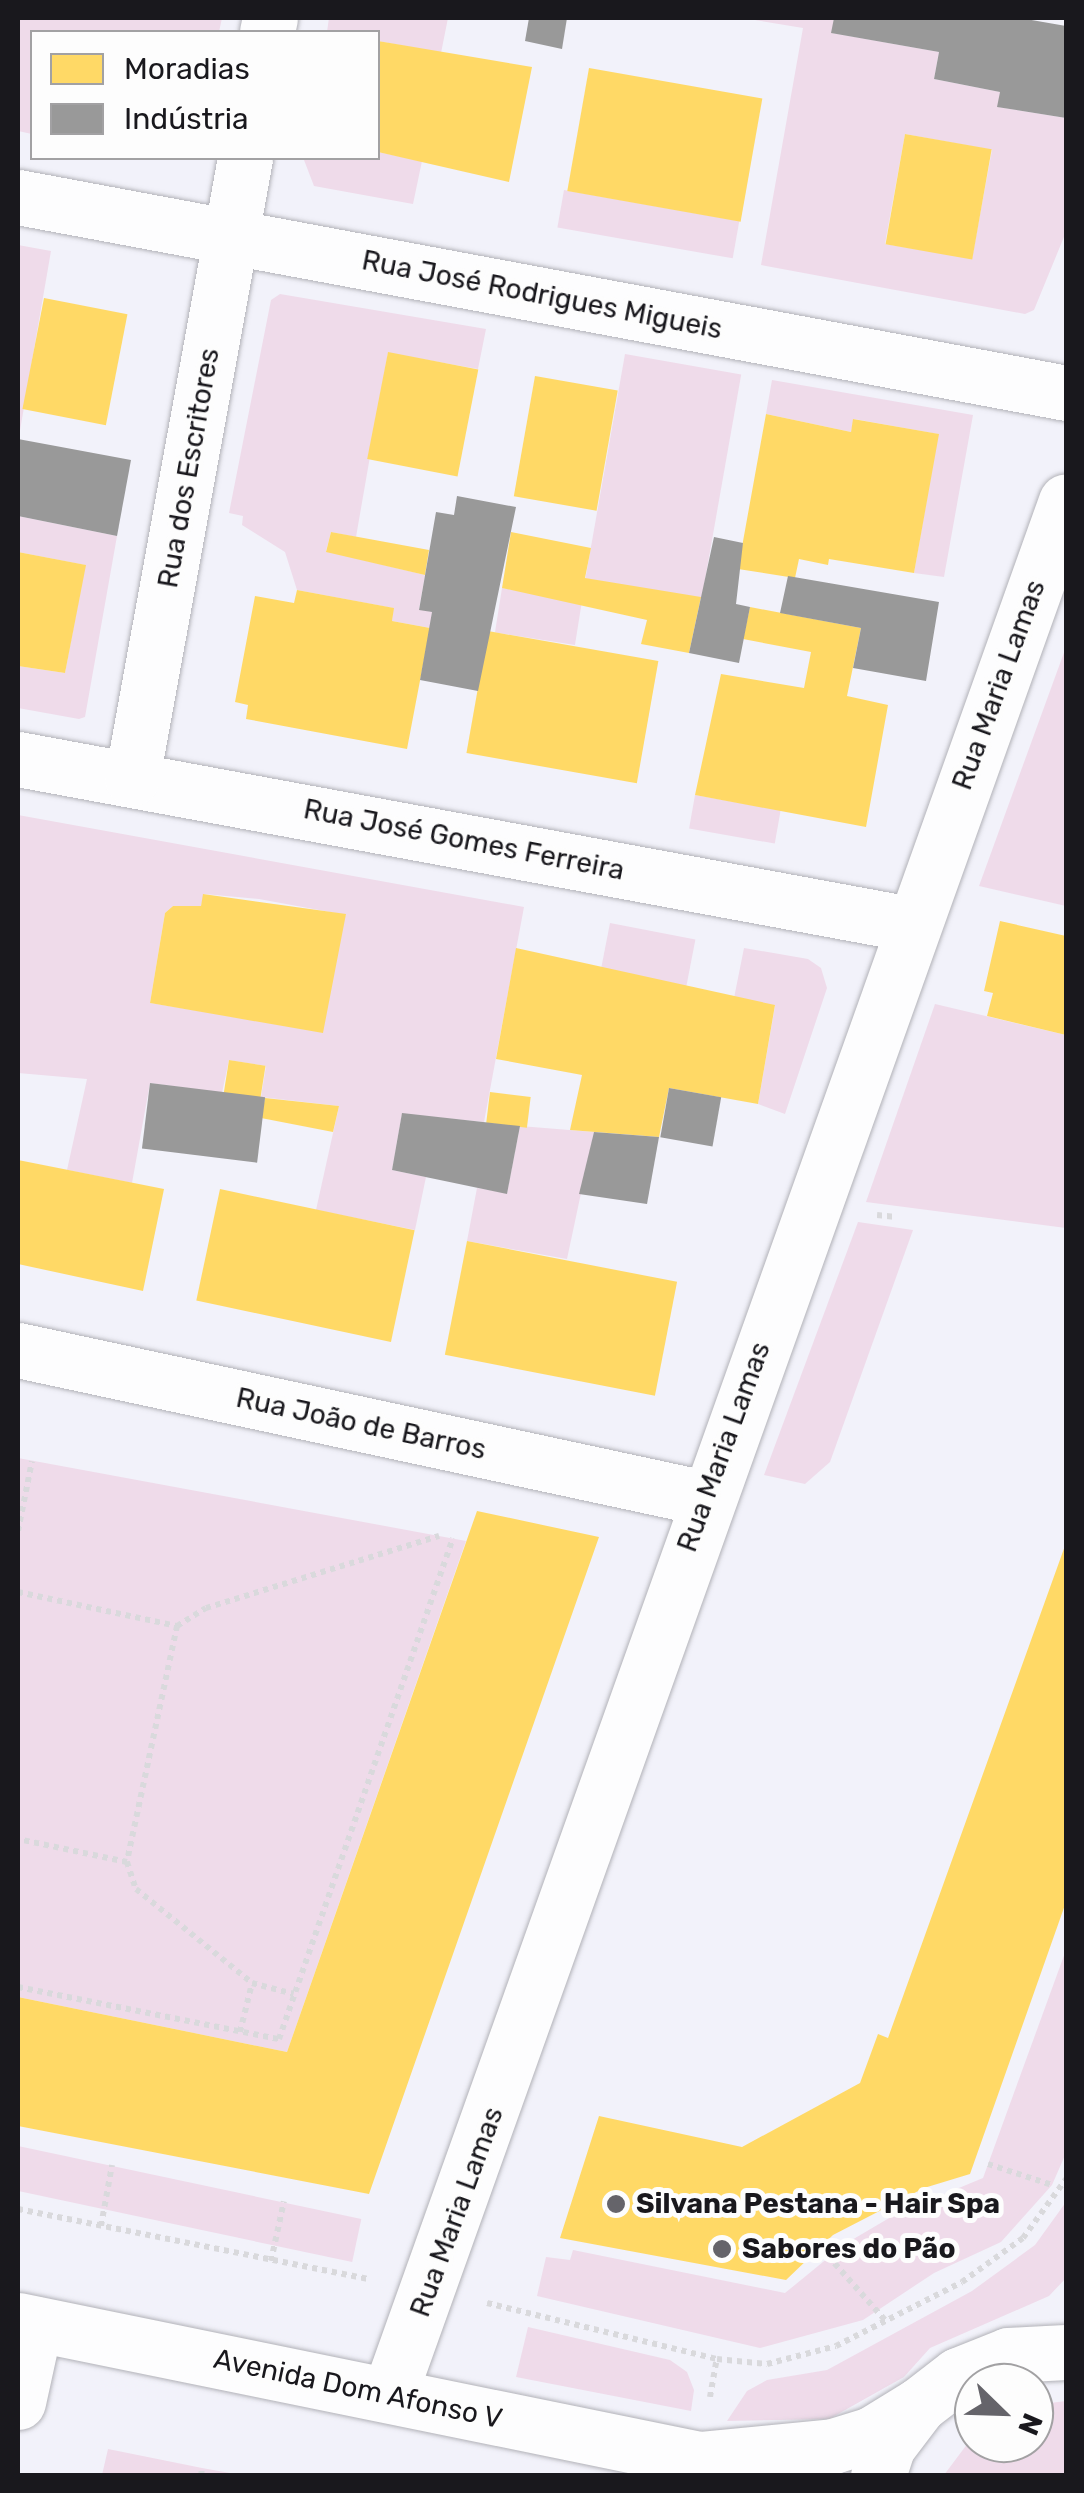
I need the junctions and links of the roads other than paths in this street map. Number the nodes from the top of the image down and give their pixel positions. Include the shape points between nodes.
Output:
1 (245, 160) edge
2 (18, 197) edge
3 (231, 237) junction
4 (1066, 394) edge
5 (1066, 501) edge
6 (18, 759) edge
7 (132, 778) junction
8 (910, 924) junction
9 (18, 1350) edge
10 (705, 1498) junction
11 (1066, 2316) edge
12 (26, 2322) edge
13 (1066, 2352) edge
14 (938, 2390) junction
15 (388, 2395) junction
16 (18, 2402) edge
17 (714, 2467) edge
18 (878, 2476) edge

1 - 3 street, Rua dos Escritores
2 - 3 street, Rua José Rodrigues Migueis
3 - 4 street, Rua José Rodrigues Migueis
3 - 7 street, Rua dos Escritores
5 - 8 street, Rua Maria Lamas
6 - 7 street, Rua José Gomes Ferreira
7 - 8 street, Rua José Gomes Ferreira
8 - 10 street, Rua Maria Lamas
9 - 10 street, Rua João de Barros
10 - 15 street, Rua Maria Lamas via 431,2290
11 - 14 street
12 - 15 street, Avenida Dom Afonso V
12 - 16 street
13 - 14 street via 1008,2355
14 - 17 street, Avenida Dom Afonso V via 870,2435
14 - 18 street via 888,2446
15 - 17 street, Avenida Dom Afonso V

